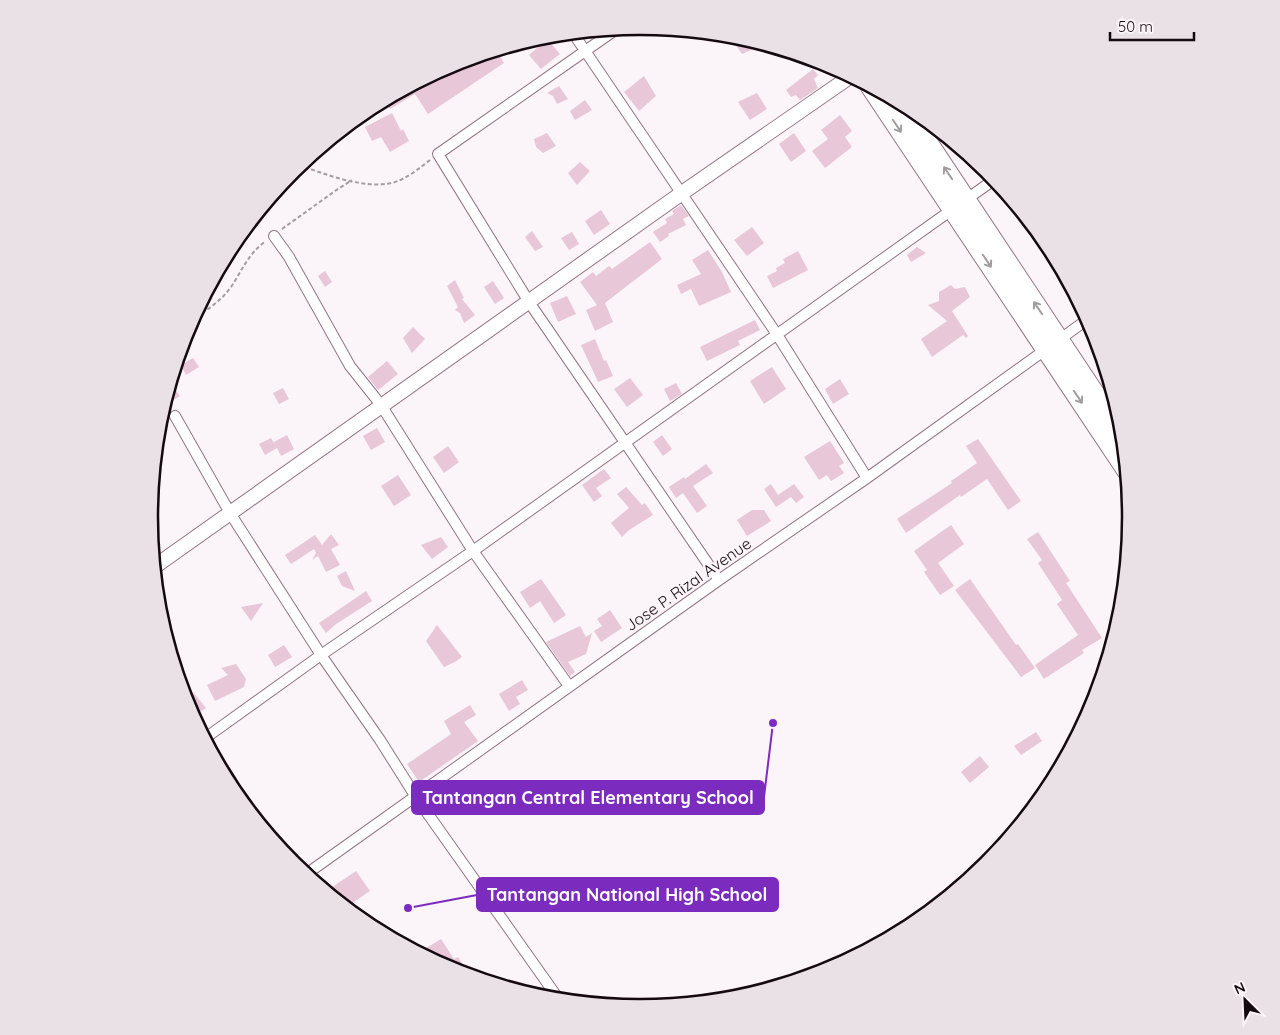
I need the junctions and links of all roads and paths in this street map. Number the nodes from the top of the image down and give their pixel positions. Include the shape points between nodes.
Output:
1 (606, 36) edge
2 (577, 39) edge
3 (585, 50) junction
4 (844, 81) edge
5 (880, 100) edge
6 (910, 117) edge
7 (438, 154) junction
8 (308, 168) edge
9 (988, 184) edge
10 (682, 193) junction
11 (959, 204) junction
12 (274, 236) dead end
13 (529, 302) junction
14 (1082, 323) edge
15 (776, 333) junction
16 (1053, 344) junction
17 (381, 405) junction
18 (175, 416) dead end
19 (1113, 423) edge
20 (625, 442) junction
21 (1118, 456) edge
22 (867, 478) junction
23 (230, 513) junction
24 (473, 550) junction
25 (160, 563) edge
26 (719, 580) junction
27 (321, 654) junction
28 (569, 686) junction
29 (209, 735) edge
30 (416, 797) junction
31 (312, 870) edge
32 (554, 992) edge

1 - 3 street
2 - 3 street
3 - 7 street
3 - 10 street
4 - 10 street
5 -> 11 highway
11 -> 6 highway
7 - 8 path via 414,172 387,184 352,180
7 - 13 street
9 - 11 street
10 - 13 street
10 - 15 street
11 - 15 street
11 - 16 highway
12 - 17 street via 350,366
13 - 17 street
13 - 20 street
14 - 16 street, Jose P. Rizal Avenue
15 - 20 street
15 - 22 street
16 - 19 highway
16 -> 21 highway
16 - 22 street, Jose P. Rizal Avenue
17 - 23 street
17 - 24 street
18 - 23 street
20 - 24 street
20 - 26 street
22 - 26 street, Jose P. Rizal Avenue
23 - 25 street
23 - 27 street
24 - 27 street
24 - 28 street
26 - 28 street, Jose P. Rizal Avenue
27 - 29 street
27 - 30 street
28 - 30 street, Jose P. Rizal Avenue
30 - 31 street, Jose P. Rizal Avenue
30 - 32 street

